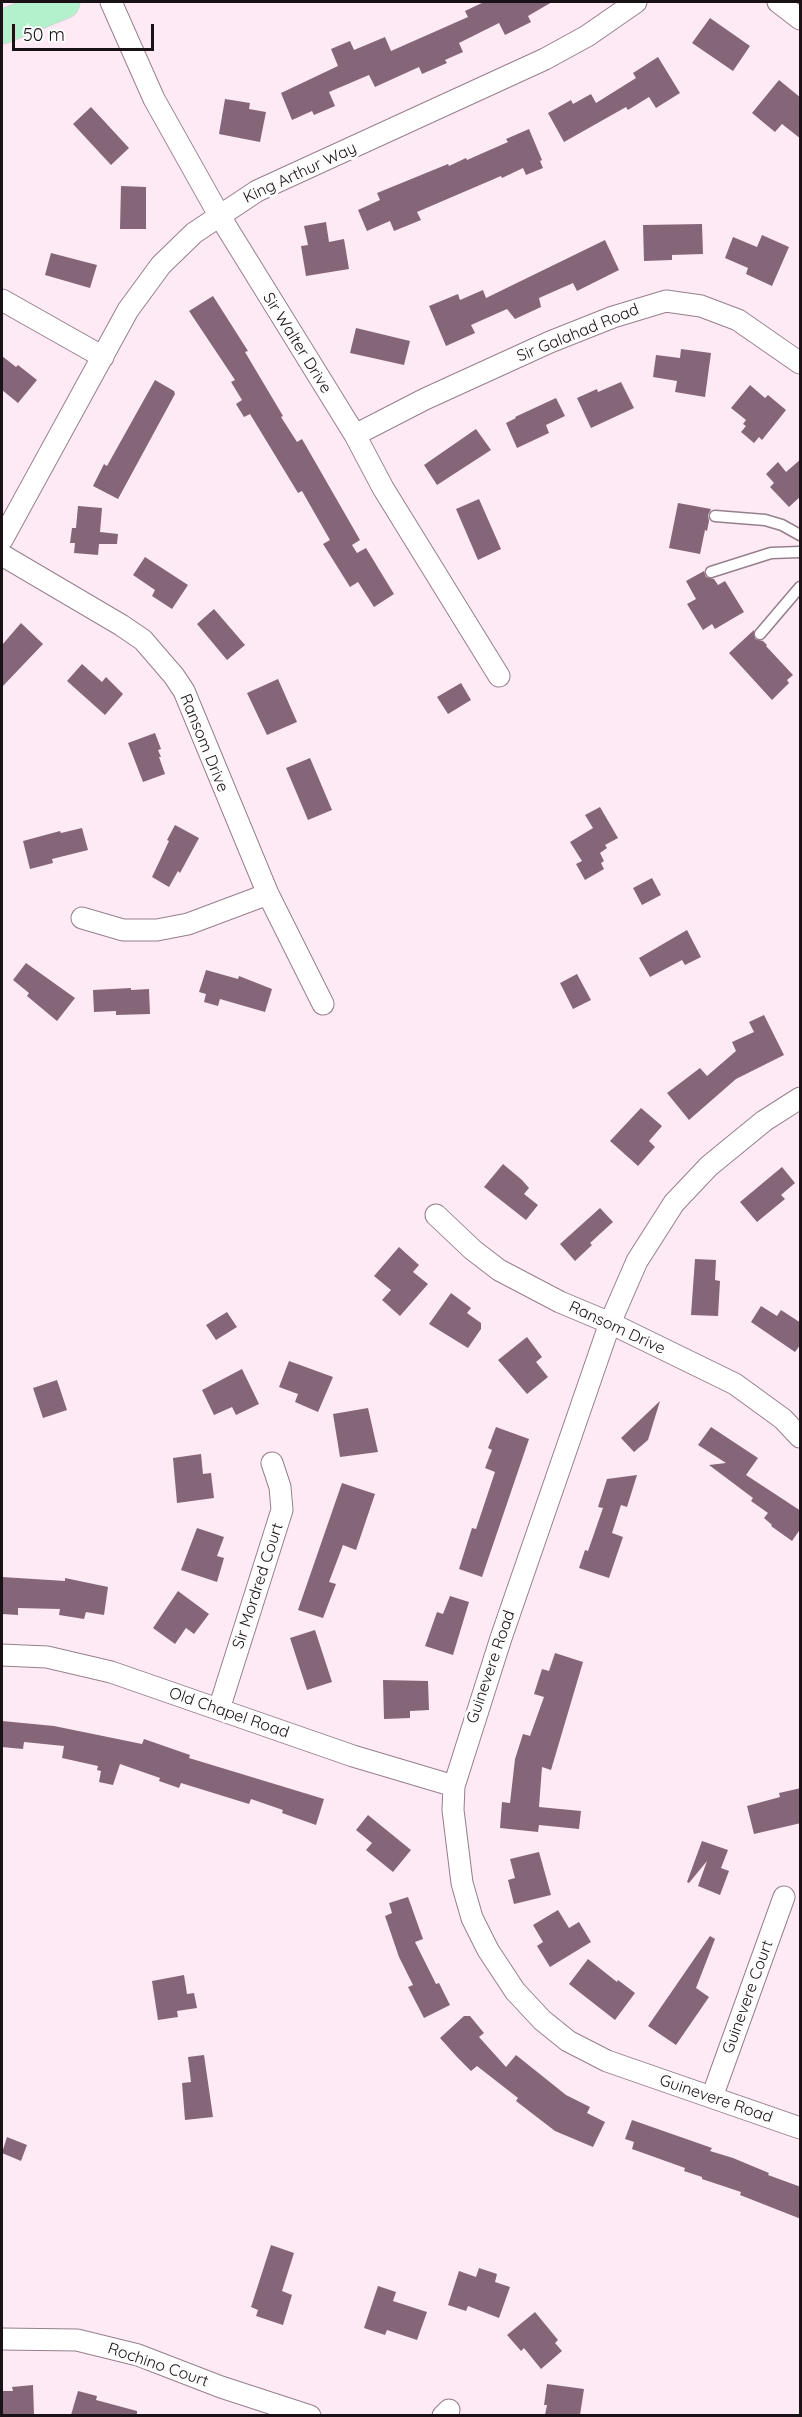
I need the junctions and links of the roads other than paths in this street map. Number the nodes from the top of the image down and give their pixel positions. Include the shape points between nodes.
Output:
1 (63, 2) edge
2 (111, 2) edge
3 (636, 2) edge
4 (778, 2) edge
5 (801, 19) edge
6 (2, 27) edge
7 (219, 215) junction
8 (2, 300) edge
9 (102, 357) junction
10 (801, 363) edge
11 (355, 435) junction
12 (715, 516) dead end
13 (801, 535) edge
14 (2, 540) edge
15 (801, 552) edge
16 (2, 555) edge
17 (711, 572) dead end
18 (801, 587) edge
19 (760, 634) dead end
20 (499, 676) dead end
21 (268, 894) junction
22 (82, 918) dead end
23 (323, 1004) dead end
24 (801, 1098) edge
25 (436, 1215) dead end
26 (610, 1323) junction
27 (801, 1437) edge
28 (272, 1463) dead end
29 (2, 1655) edge
30 (219, 1709) junction
31 (454, 1786) junction
32 (784, 1897) dead end
33 (712, 2097) junction
34 (801, 2128) edge
35 (2, 2339) edge
36 (310, 2415) edge

1 - 6 main road
2 - 7 street, Sir Walter Drive via 154,99
3 - 7 street, King Arthur Way via 545,59 289,175
4 - 5 street
7 - 9 street, King Arthur Way via 161,266 128,310
7 - 11 street, Sir Walter Drive
8 - 9 street
9 - 14 street, King Arthur Way
10 - 11 street, Sir Galahad Road via 738,320 701,306 666,301 550,342
11 - 20 street, Sir Walter Drive via 383,488
12 - 13 lane via 765,520
15 - 17 lane via 771,553
16 - 21 street, Ransom Drive via 121,625 143,640 166,665 184,691
18 - 19 lane
21 - 22 street via 188,924 157,930 123,930
21 - 23 street, Ransom Drive
24 - 26 street, Guinevere Road via 740,1139 674,1203 637,1261
25 - 26 street, Ransom Drive via 499,1270
26 - 27 street, Ransom Drive via 735,1384
26 - 31 street, Guinevere Road
28 - 30 street, Sir Mordred Court via 283,1503 279,1526
29 - 30 street, Old Chapel Road via 58,1659 111,1672
30 - 31 street, Old Chapel Road
31 - 33 street, Guinevere Road via 454,1831 466,1901 488,1950 515,1991 542,2020 578,2046 608,2061
32 - 33 street, Guinevere Court
33 - 34 street, Guinevere Road
35 - 36 street, Rochino Court via 77,2340

